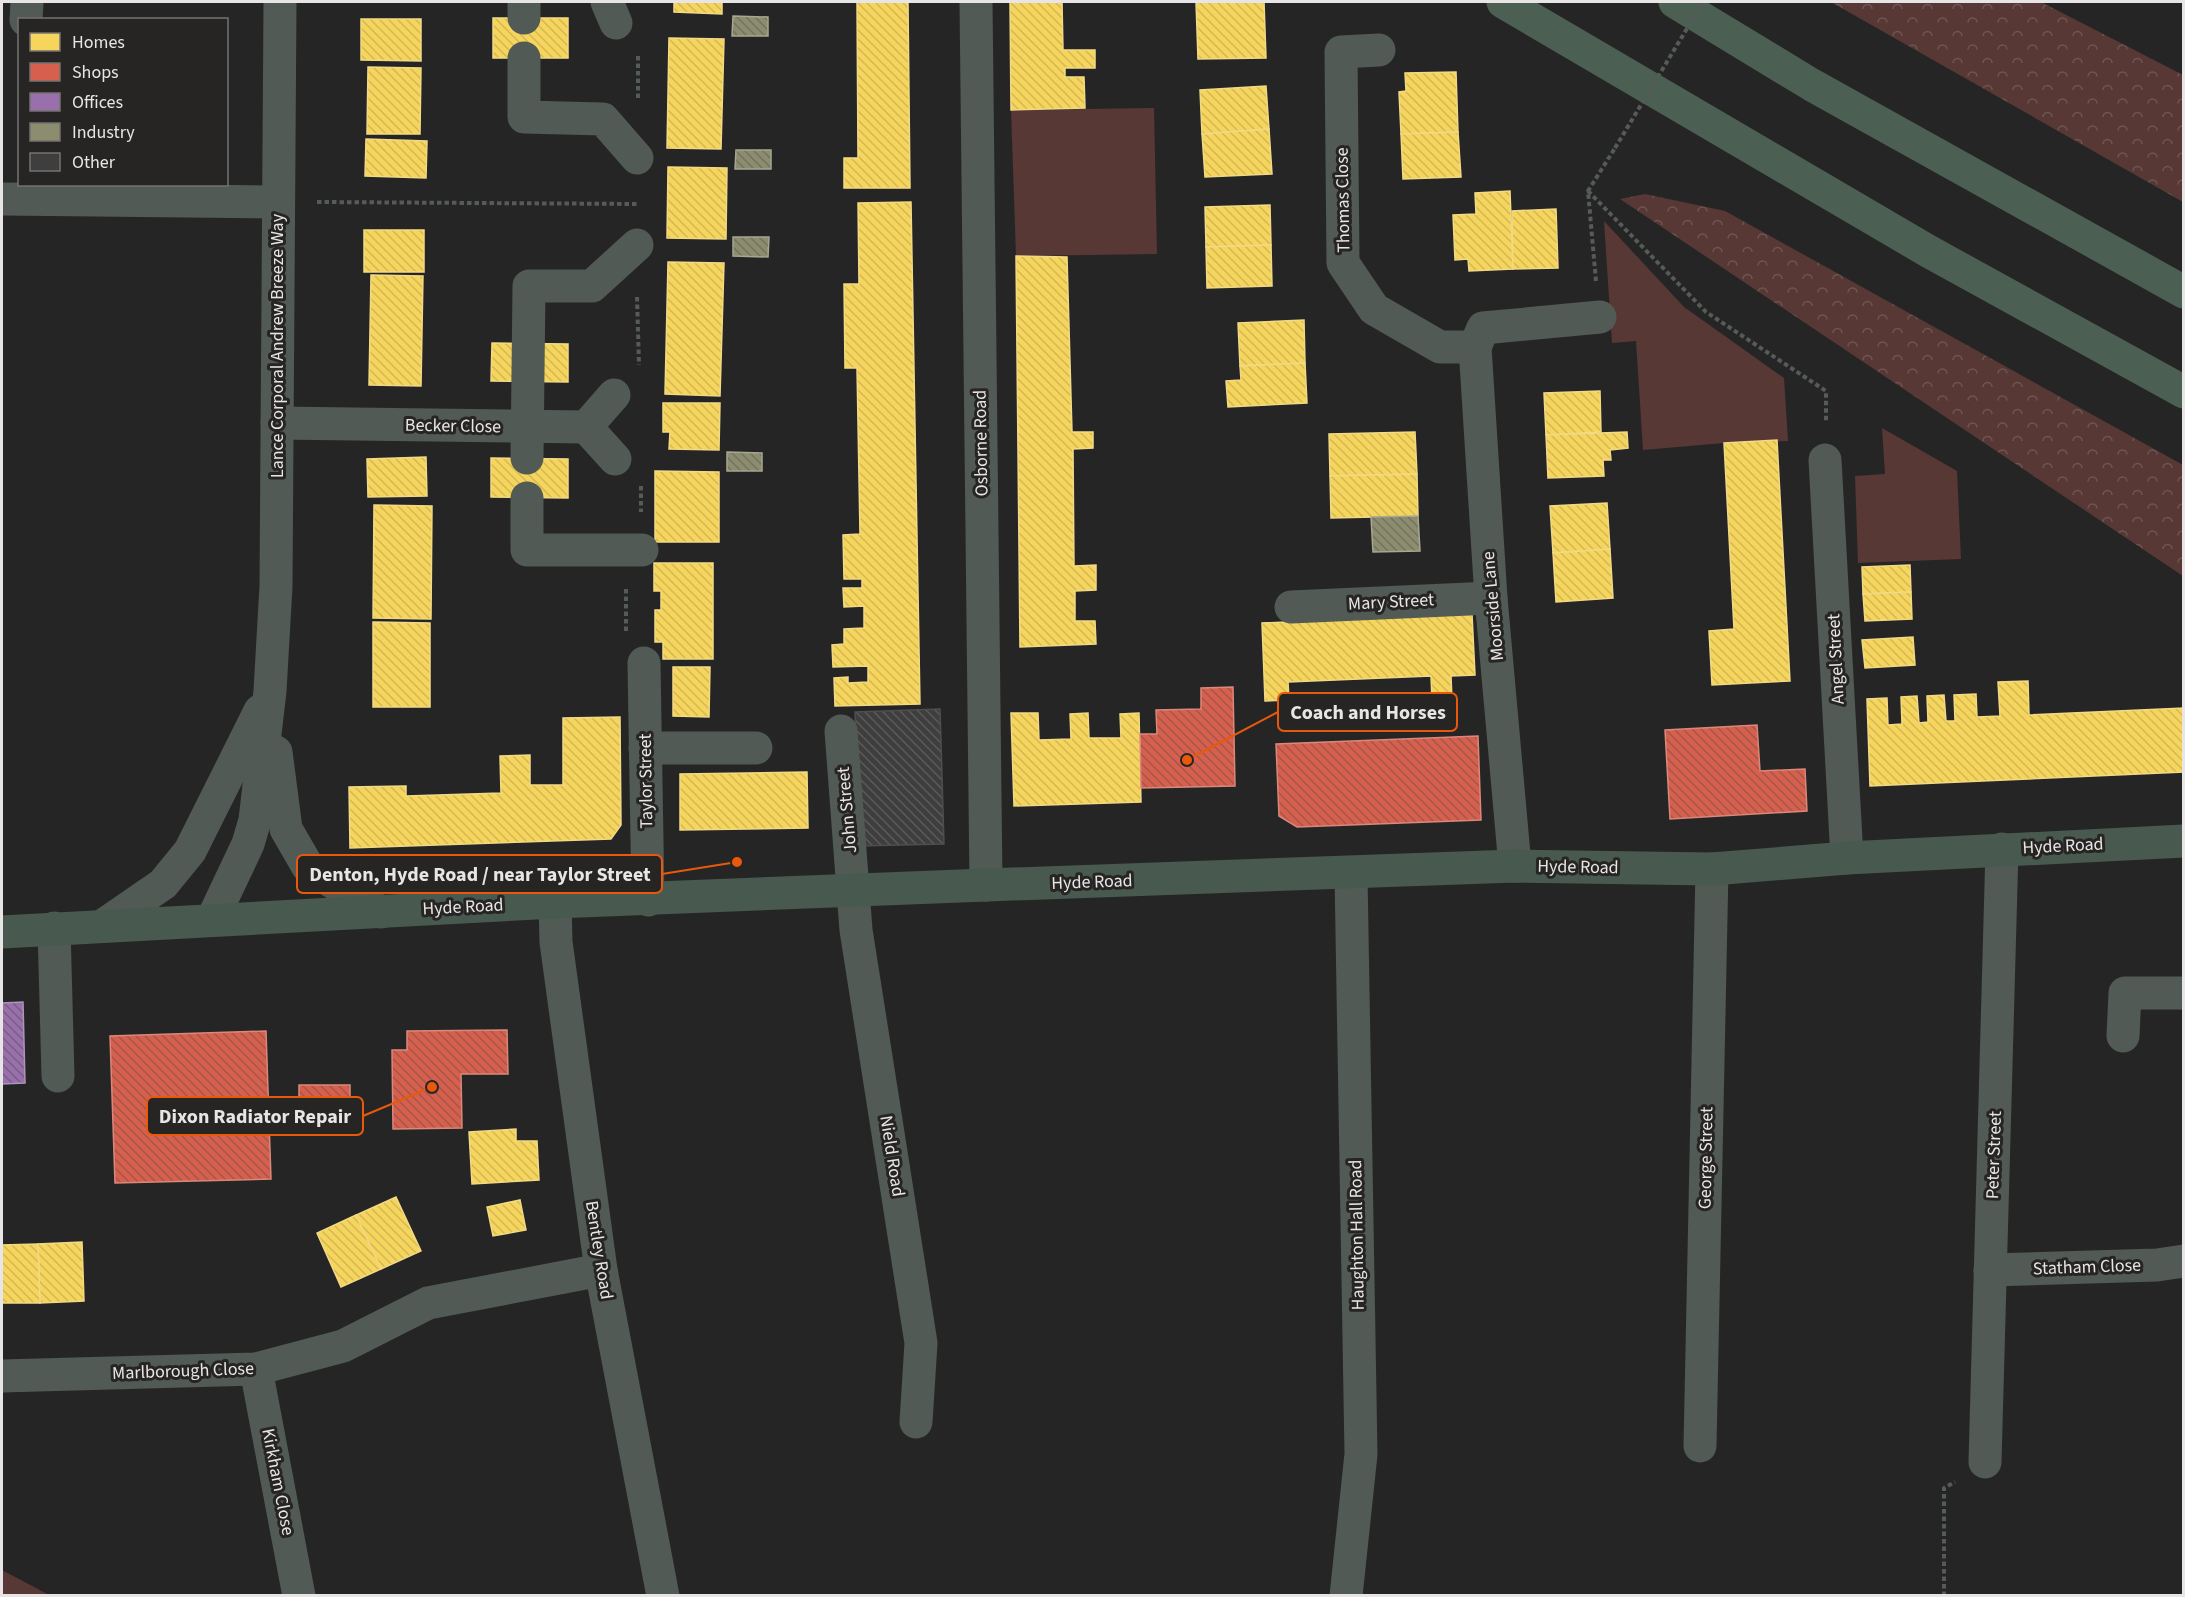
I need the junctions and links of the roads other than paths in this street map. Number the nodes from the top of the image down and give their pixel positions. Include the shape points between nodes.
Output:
1 (27, 2) edge
2 (280, 2) edge
3 (976, 2) edge
4 (1503, 2) edge
5 (1675, 2) edge
6 (26, 18) edge
7 (2, 31) edge
8 (18, 31) edge
9 (1379, 50) dead end
10 (524, 58) dead end
11 (637, 158) road end
12 (2, 199) edge
13 (279, 202) junction
14 (637, 245) road end
15 (2184, 292) edge
16 (1600, 317) road end
17 (1475, 347) junction
18 (626, 385) road end
19 (2184, 392) edge
20 (277, 423) junction
21 (585, 427) junction
22 (527, 443) junction
23 (615, 459) dead end
24 (1825, 460) road end
25 (527, 498) dead end
26 (642, 550) road end
27 (1491, 598) junction
28 (1291, 607) dead end
29 (644, 663) road end
30 (270, 691) junction
31 (841, 731) dead end
32 (645, 748) junction
33 (756, 748) dead end
34 (2184, 841) edge
35 (2002, 849) junction
36 (1847, 858) junction
37 (1515, 866) junction
38 (1712, 869) junction
39 (1351, 874) junction
40 (986, 885) junction
41 (854, 890) junction
42 (648, 900) junction
43 (555, 902) junction
44 (381, 912) junction
45 (212, 920) junction
46 (102, 926) junction
47 (54, 928) junction
48 (2, 932) edge
49 (2184, 993) edge
50 (2123, 1036) dead end
51 (58, 1076) dead end
52 (2184, 1261) edge
53 (601, 1270) junction
54 (1990, 1270) junction
55 (256, 1369) junction
56 (2, 1376) edge
57 (916, 1422) dead end
58 (1700, 1446) dead end
59 (1985, 1462) road end
60 (299, 1596) edge
61 (663, 1596) edge
62 (1346, 1596) edge

1 - 6 street
2 - 13 street, Lance Corporal Andrew Breeze Way
3 - 40 street, Osborne Road
4 - 19 highway via 1928,251
5 - 15 highway via 1812,85
7 - 8 street
9 - 17 street, Thomas Close via 1341,52 1343,263 1374,309 1440,347
10 - 11 street via 524,117 603,119
12 - 13 street
13 - 20 street, Lance Corporal Andrew Breeze Way
14 - 22 street via 592,286 529,286
16 - 17 street via 1483,328
17 - 27 street, Moorside Lane
18 - 21 street
20 - 22 street, Becker Close
20 - 30 street, Lance Corporal Andrew Breeze Way via 276,586
21 - 22 street, Becker Close
21 - 23 street
24 - 36 street, Angel Street
25 - 26 street via 527,550
27 - 28 street, Mary Street
27 - 37 street, Moorside Lane
29 - 32 street, Taylor Street
30 - 44 street, Lance Corporal Andrew Breeze Way via 286,829 308,867
30 - 45 street, Lance Corporal Andrew Breeze Way via 255,820 248,844
30 - 46 street, Lance Corporal Andrew Breeze Way via 190,851 163,884
31 - 41 street, John Street
32 - 33 street
32 - 42 street, Taylor Street
34 - 35 main road, Hyde Road
35 - 36 main road, Hyde Road
35 - 54 street, Peter Street
36 - 38 main road, Hyde Road
37 - 38 main road, Hyde Road
37 - 39 main road, Hyde Road
38 - 58 street, George Street
39 - 40 main road, Hyde Road
39 - 62 street, Haughton Hall Road via 1361,1454
40 - 41 main road, Hyde Road
41 - 42 main road, Hyde Road
41 - 57 street, Nield Road via 856,930 921,1342
42 - 43 main road, Hyde Road
43 - 44 main road, Hyde Road
43 - 53 street, Bentley Road via 556,942
44 - 45 main road, Hyde Road
45 - 46 main road, Hyde Road
46 - 47 main road, Hyde Road
47 - 48 main road, Hyde Road
47 - 51 street
49 - 50 street via 2125,993
52 - 54 street, Statham Close
53 - 55 street, Marlborough Close via 428,1303 343,1346
53 - 61 street, Bentley Road
54 - 59 street, Peter Street
55 - 56 street, Marlborough Close
55 - 60 street, Kirkham Close

